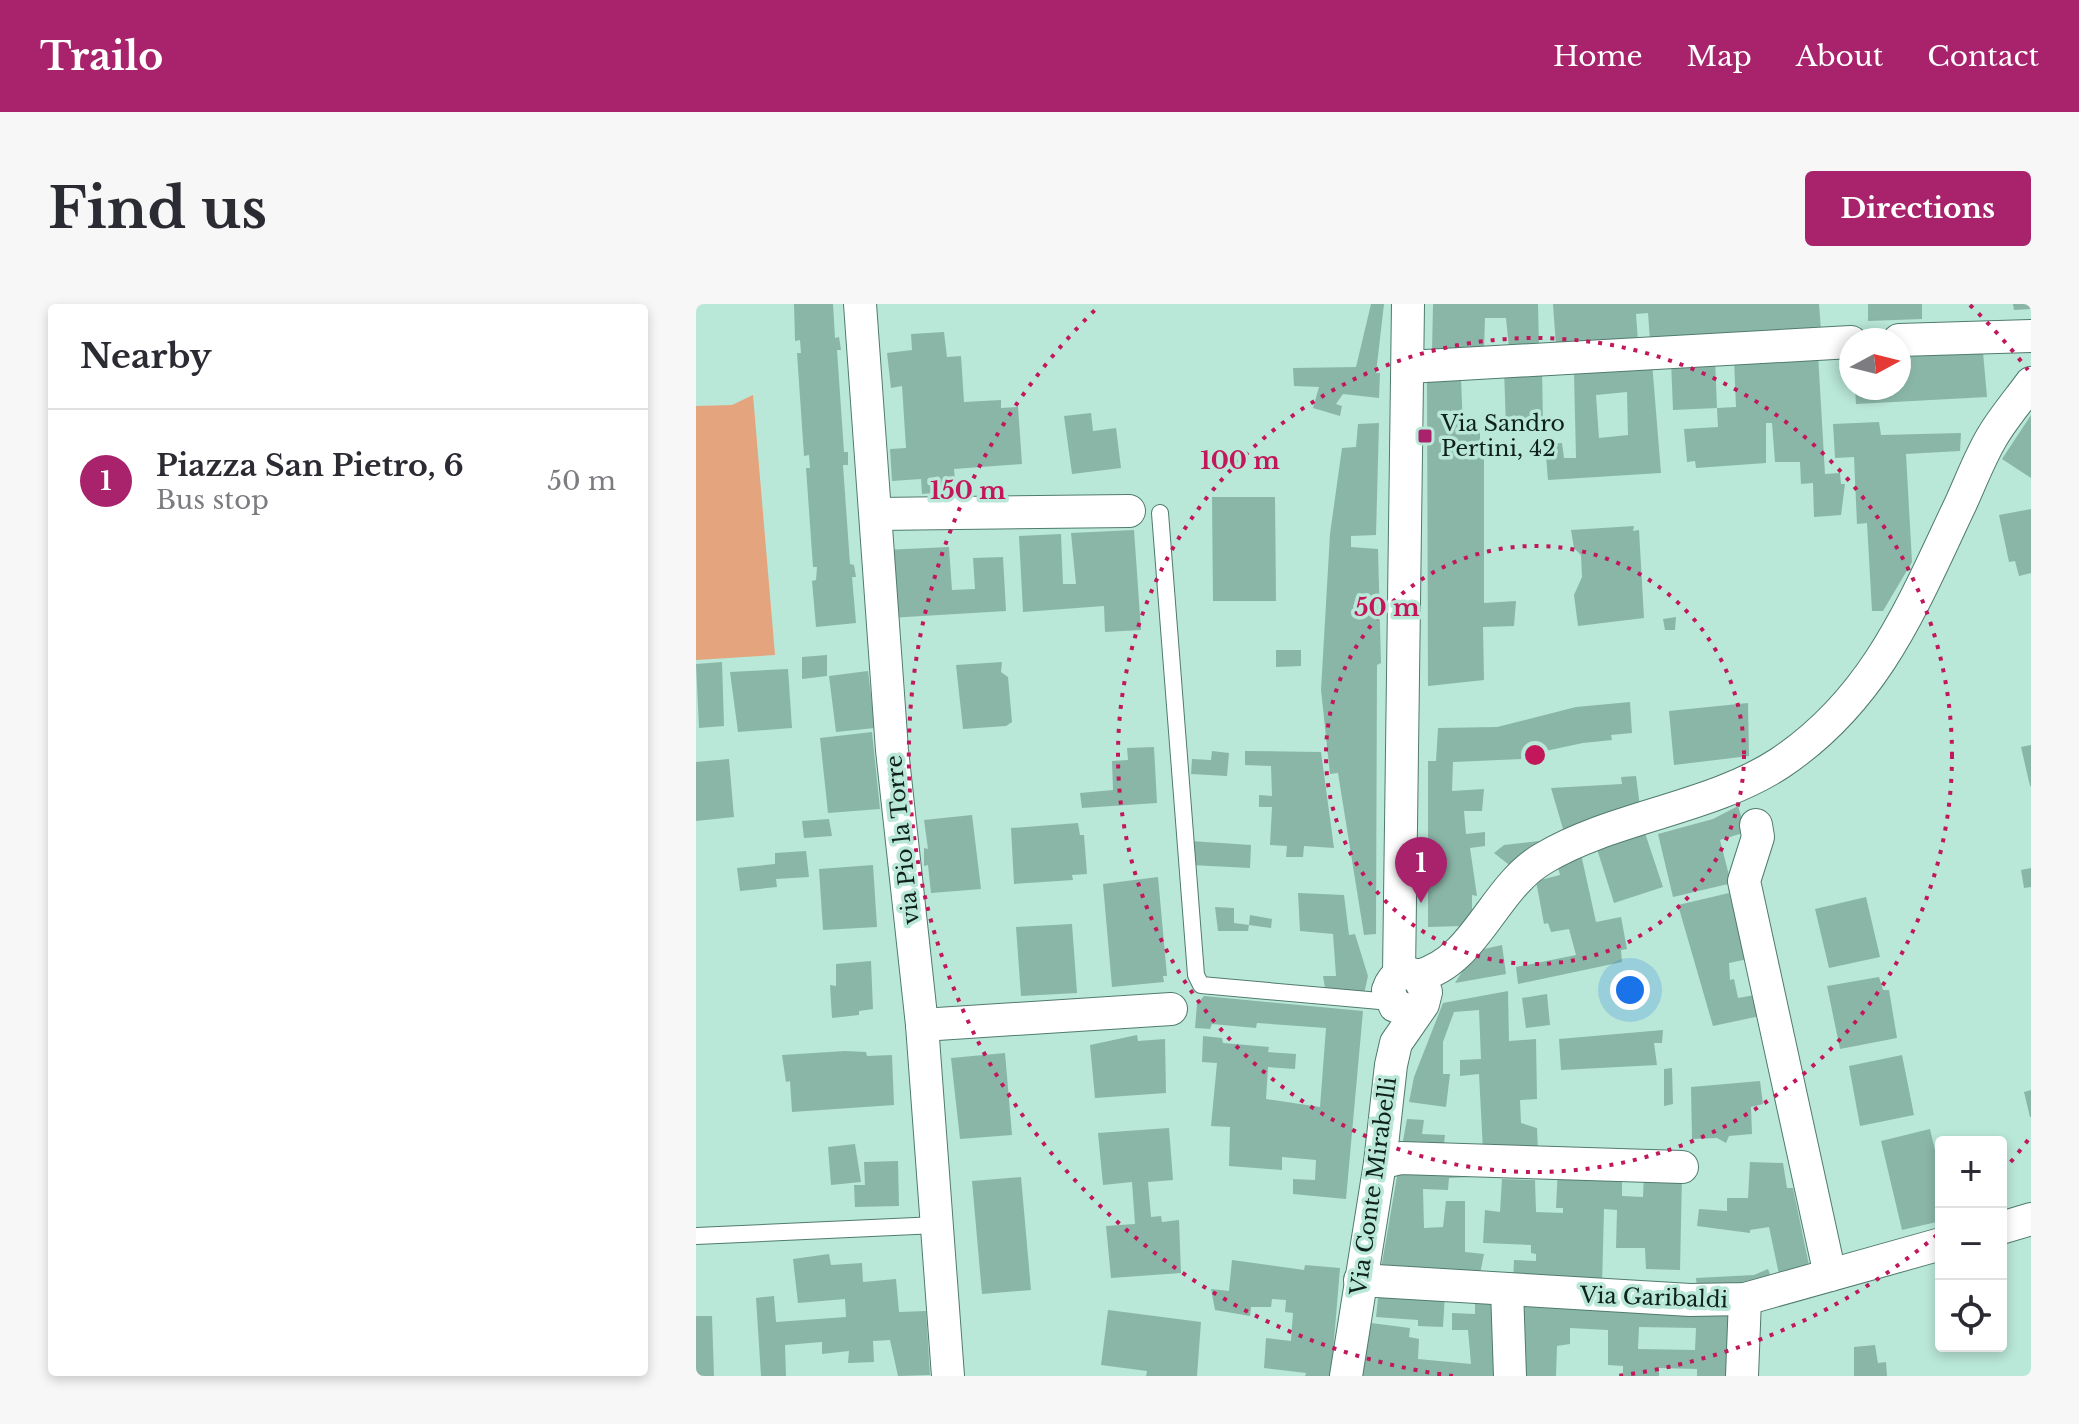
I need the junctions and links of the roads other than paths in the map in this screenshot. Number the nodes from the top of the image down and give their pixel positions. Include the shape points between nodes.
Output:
1 (860, 304) edge
2 (1408, 304) edge
3 (2031, 336) edge
4 (1911, 340) edge
5 (1839, 343) edge
6 (1408, 367) junction
7 (2031, 383) edge
8 (1144, 512) joint
9 (876, 514) junction
10 (1756, 825) dead end
11 (1408, 989) junction
12 (1171, 1009) dead end
13 (922, 1025) junction
14 (1380, 1163) junction
15 (1682, 1167) dead end
16 (2031, 1219) edge
17 (937, 1225) junction
18 (2007, 1226) edge
19 (696, 1236) edge
20 (1935, 1246) edge
21 (1830, 1275) junction
22 (1360, 1280) junction
23 (1507, 1290) junction
24 (1745, 1299) junction
25 (948, 1376) edge
26 (1346, 1376) edge
27 (1510, 1376) edge
28 (1742, 1376) edge

1 - 9 street, via Pio la Torre
2 - 6 street
3 - 4 street
5 - 6 street
6 - 11 street
7 - 11 street via 1992,438 1898,636 1850,703 1780,763 1543,858 1515,881 1460,951
8 - 9 street
8 - 11 lane via 1201,985
9 - 13 street, via Pio la Torre via 892,750
10 - 21 street via 1758,837 1744,881
11 - 14 street, Via Conte Mirabelli
12 - 13 street
13 - 17 street, via Pio la Torre
14 - 15 street via 1401,1158
14 - 22 street, Via Conte Mirabelli
16 - 18 street
17 - 19 lane
17 - 25 street, via Pio la Torre
20 - 21 street, Via Garibaldi
21 - 24 street, Via Garibaldi
22 - 23 street, Via Garibaldi
22 - 26 street, Via Conte Mirabelli
23 - 24 street, Via Garibaldi
23 - 27 street
24 - 28 street

